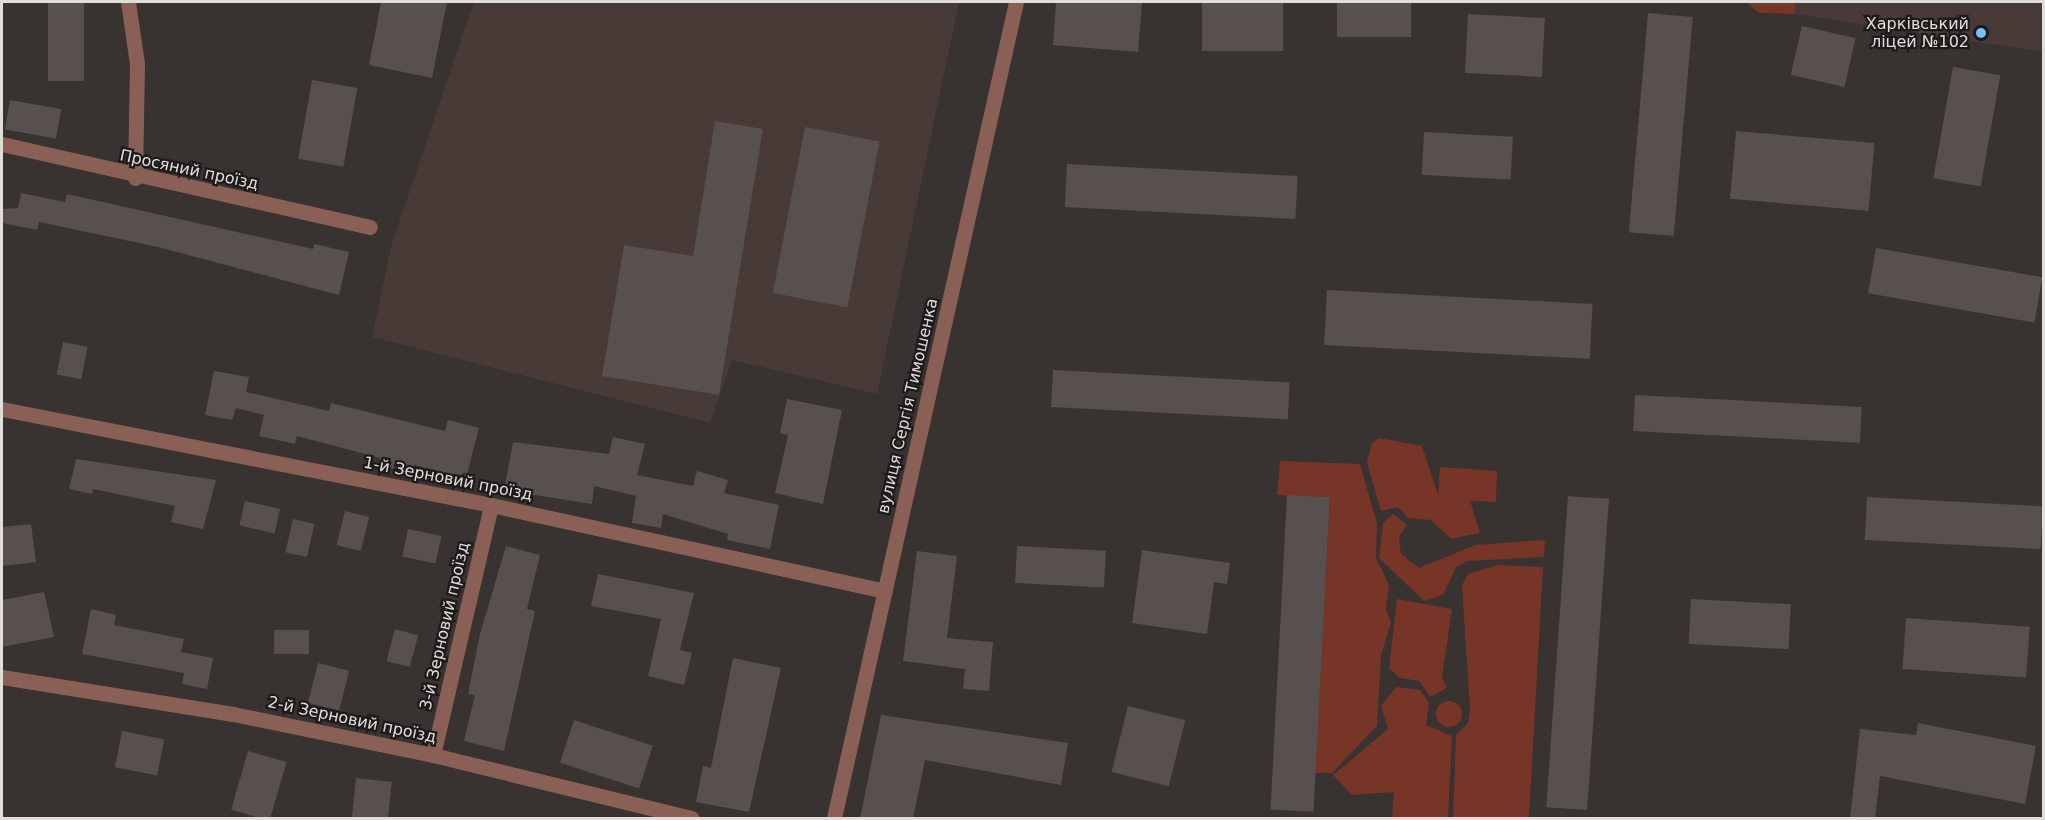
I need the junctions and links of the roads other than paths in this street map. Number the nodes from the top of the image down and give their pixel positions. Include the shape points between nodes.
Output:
1 (128, 2) edge
2 (1016, 2) edge
3 (2, 144) edge
4 (135, 178) junction
5 (370, 227) dead end
6 (2, 409) edge
7 (491, 505) junction
8 (885, 591) junction
9 (2, 677) edge
10 (433, 755) junction
11 (691, 819) edge
12 (834, 819) edge

1 - 4 street via 137,64
2 - 8 street, вулиця Сергія Тимошенка
3 - 4 street, Просяний проїзд
4 - 5 street, Просяний проїзд
6 - 7 street, 1-й Зерновий проїзд
7 - 8 street, 1-й Зерновий проїзд
7 - 10 street, 3-й Зерновий проїзд
8 - 12 street, вулиця Сергія Тимошенка
9 - 10 street, 2-й Зерновий проїзд via 233,714
10 - 11 street, 2-й Зерновий проїзд

